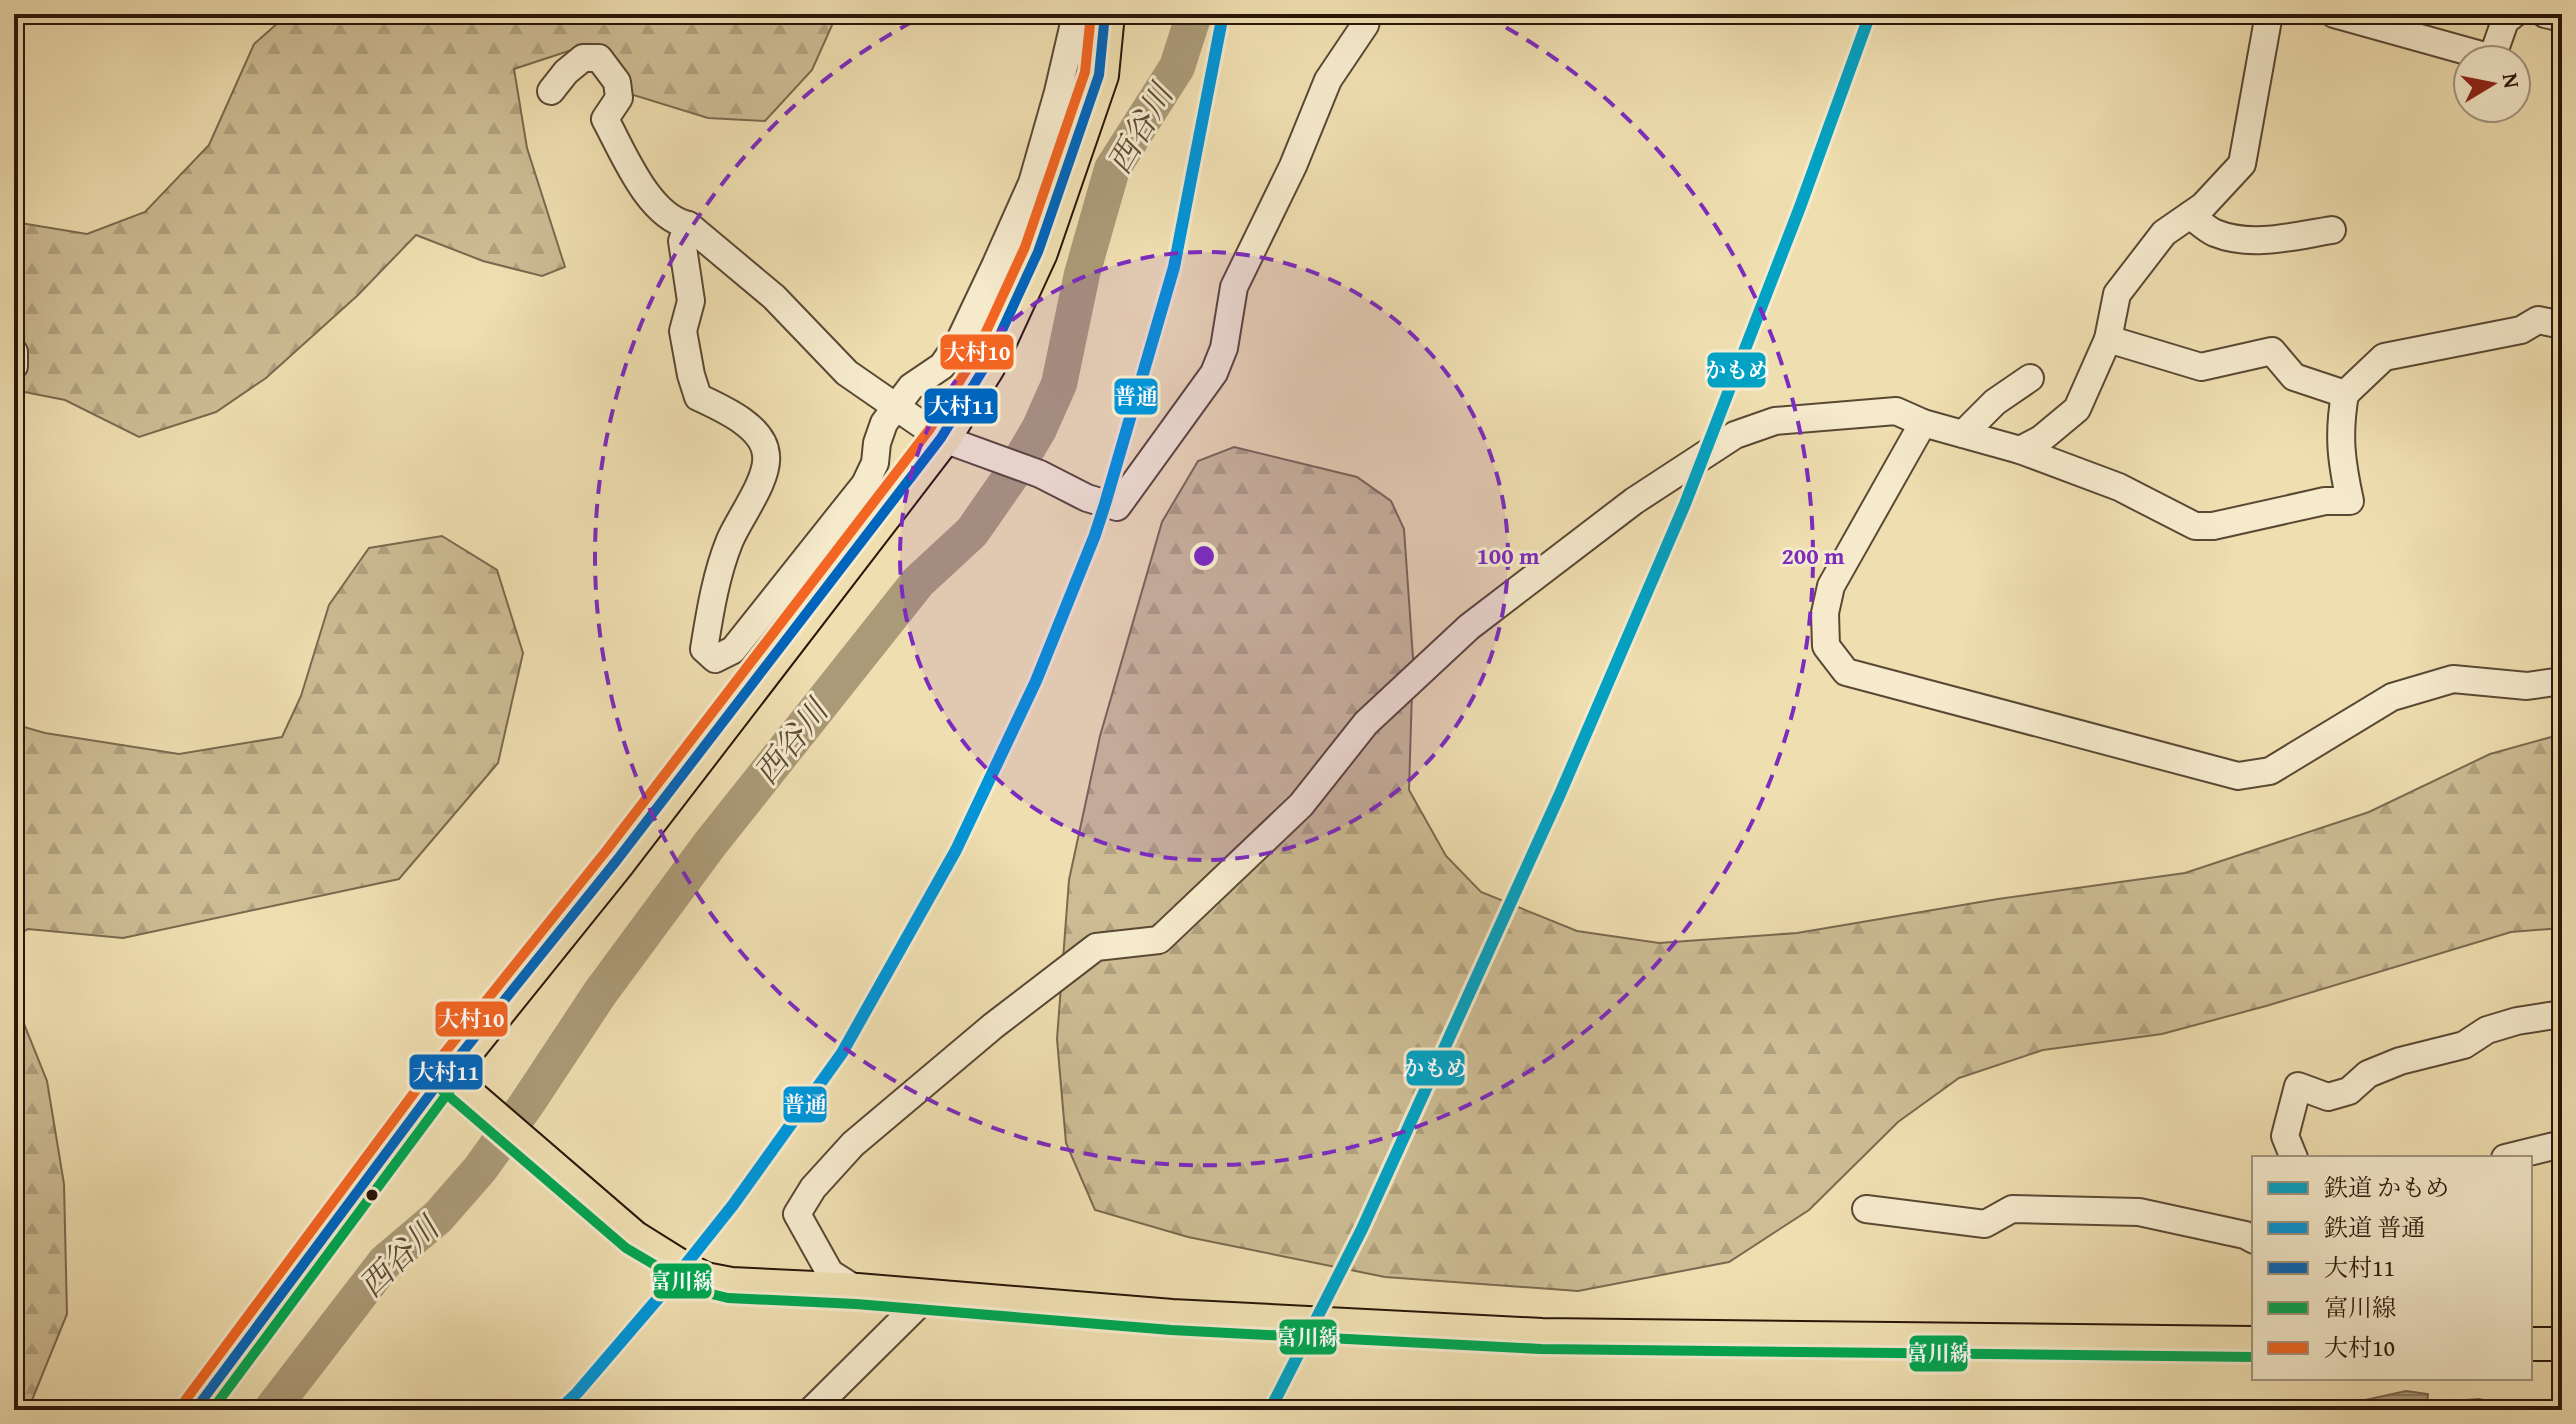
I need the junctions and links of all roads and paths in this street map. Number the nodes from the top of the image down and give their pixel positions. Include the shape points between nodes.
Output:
1 (1368, 14) edge
2 (2269, 14) edge
3 (2334, 14) edge
4 (2514, 14) edge
5 (2545, 14) edge
6 (1090, 16) edge
7 (2562, 18) edge
8 (2499, 44) edge
9 (2452, 47) edge
10 (551, 91) dead end
11 (2190, 215) junction
12 (688, 225) junction
13 (2332, 230) dead end
14 (2562, 325) edge
15 (2108, 339) junction
16 (14, 352) edge
17 (14, 366) edge
18 (2030, 378) dead end
19 (2345, 394) junction
20 (894, 407) junction
21 (1923, 423) junction
22 (1963, 434) junction
23 (941, 438) junction
24 (2020, 450) junction
25 (2562, 681) edge
26 (2562, 1014) edge
27 (445, 1074) junction
28 (2562, 1144) edge
29 (2293, 1156) edge
30 (2513, 1156) edge
31 (1866, 1209) dead end
32 (2251, 1235) edge
33 (857, 1290) junction
34 (928, 1295) junction
35 (2252, 1343) edge
36 (2532, 1344) edge
37 (2562, 1344) edge
38 (197, 1408) edge
39 (812, 1410) edge

1 - 23 street via 1328,80 1234,287 1224,348 1214,373 1117,507
2 - 11 street via 2242,164
3 - 9 street
4 - 8 street via 2505,21
5 - 7 street
6 - 20 street via 1058,92 1032,183 959,342 942,366 911,387
6 - 23 highway via 1099,75 1038,252 986,365
10 - 12 street via 583,58 599,58 617,82 619,98 605,119 660,210
11 - 13 street via 2212,232 2243,241
11 - 15 street via 2164,233 2117,294
12 - 20 street via 774,297 847,373
12 - 20 street via 682,241 691,301 683,331 698,397 744,421 767,452 765,470 730,542 712,601 704,649 715,659 733,650 865,484
14 - 19 street via 2538,320 2521,330 2384,357
15 - 19 street via 2201,367 2272,351 2294,377
15 - 24 street via 2077,409
16 - 17 street
18 - 22 street via 1995,402
19 - 24 street via 2340,457 2350,501 2325,501 2213,526 2195,526 2119,487
20 - 23 street
21 - 22 street
21 - 25 street via 1831,586 1826,646 1846,672 2238,776 2270,771 2404,693 2453,679 2527,686
21 - 33 street via 1896,411 1775,421 1735,435 1634,501 1469,627 1366,723 1301,805 1159,940 1096,947 853,1144 797,1214 830,1273
22 - 24 street
23 - 27 highway
26 - 29 street via 2517,1021 2487,1030 2464,1045 2400,1061 2339,1094 2328,1097 2298,1086 2285,1136
27 - 33 main road via 634,1237 705,1279
27 - 38 highway
28 - 30 street
31 - 32 street via 1985,1224 2012,1209 2139,1212
33 - 34 main road
34 - 35 main road via 1172,1316 1542,1335
34 - 39 street
36 - 37 main road

